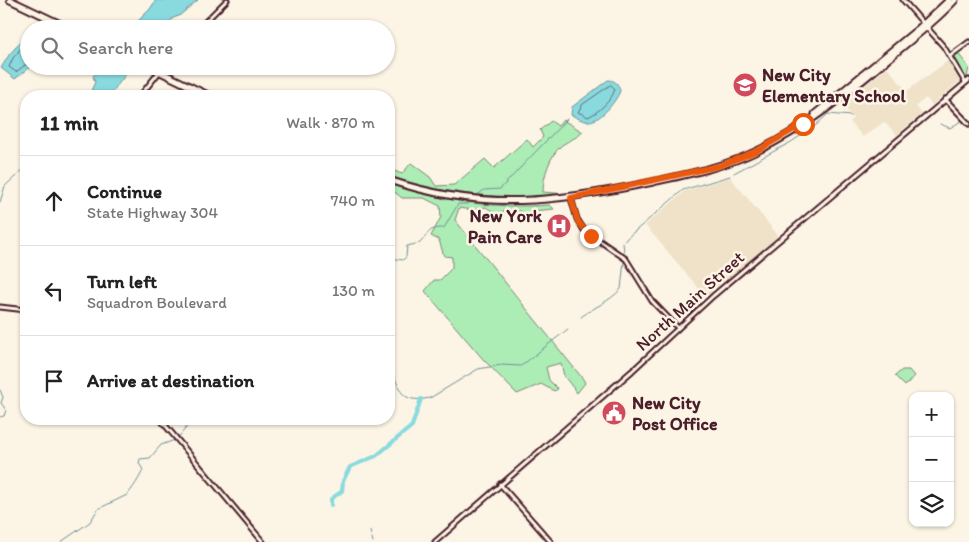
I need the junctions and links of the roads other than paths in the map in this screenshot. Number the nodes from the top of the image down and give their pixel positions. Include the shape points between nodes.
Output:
1 (10, 0) edge
2 (227, 0) edge
3 (903, 0) edge
4 (949, 0) edge
5 (955, 0) edge
6 (52, 20) edge
7 (207, 20) edge
8 (926, 25) junction
9 (969, 42) edge
10 (950, 56) junction
11 (158, 75) edge
12 (166, 75) edge
13 (967, 81) edge
14 (145, 90) edge
15 (198, 90) edge
16 (945, 99) junction
17 (969, 124) edge
18 (395, 182) edge
19 (571, 198) junction
20 (0, 307) edge
21 (20, 309) edge
22 (678, 328) junction
23 (165, 425) edge
24 (500, 484) junction
25 (264, 542) edge
26 (435, 542) edge
27 (551, 542) edge

1 - 6 main road
2 - 7 street
3 - 8 street
4 - 8 main road
5 - 8 main road
8 - 10 street
8 - 19 main road via 834,103 757,151 719,166
9 - 10 street
10 - 13 street
11 - 14 street
12 - 15 main road
13 - 16 street, North Main Street
16 - 17 street
16 - 22 street, North Main Street
18 - 19 main road via 476,200 520,202
19 - 22 street via 584,230 626,259 652,301
20 - 21 street
22 - 24 street, North Main Street
23 - 25 street
24 - 26 street, North Main Street
24 - 27 street

